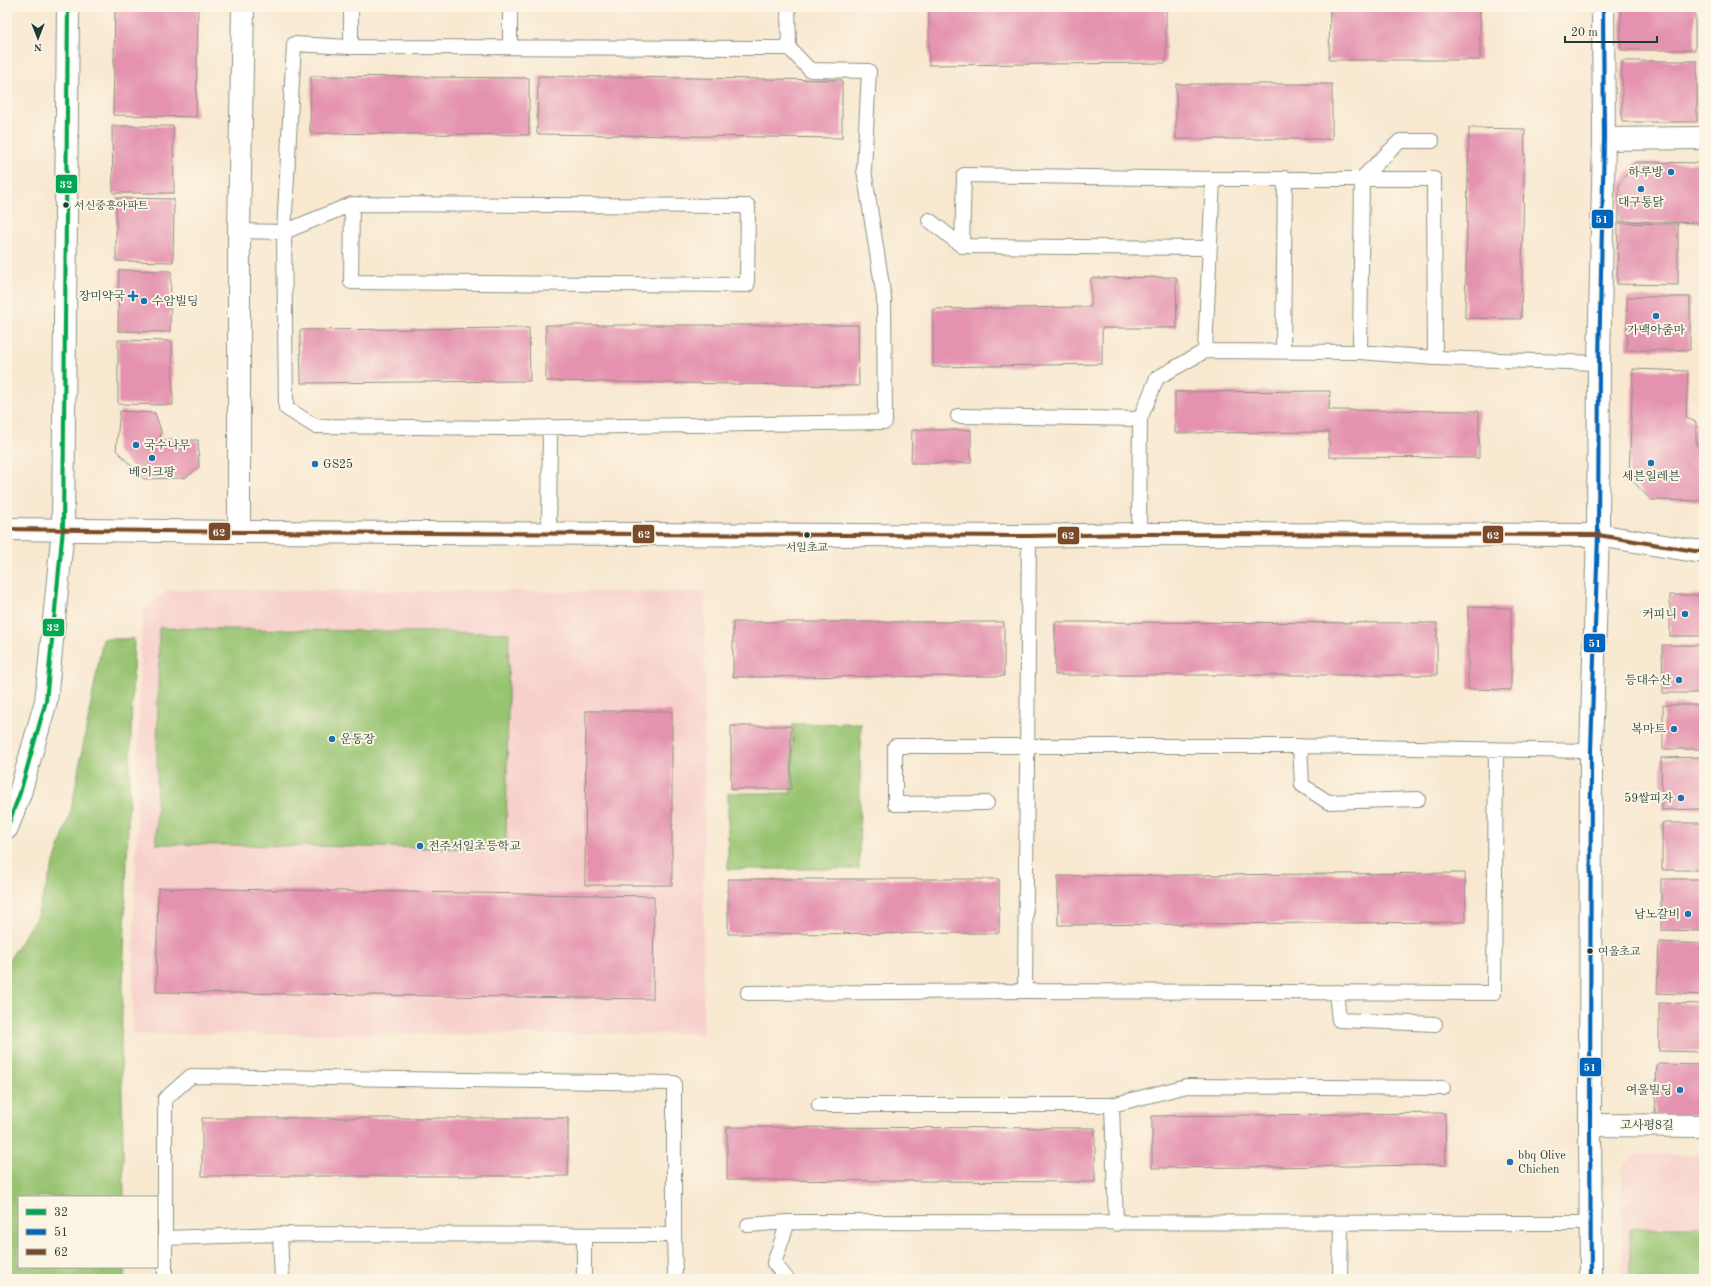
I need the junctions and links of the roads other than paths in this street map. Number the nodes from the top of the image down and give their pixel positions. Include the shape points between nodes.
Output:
1 (68, 7) edge
2 (243, 7) edge
3 (351, 7) edge
4 (510, 7) edge
5 (788, 7) edge
6 (1602, 7) edge
7 (351, 47) junction
8 (510, 47) junction
9 (789, 48) junction
10 (1704, 138) edge
11 (1604, 140) junction
12 (1432, 141) dead end
13 (1285, 178) junction
14 (1362, 178) junction
15 (1213, 179) junction
16 (352, 204) junction
17 (929, 220) dead end
18 (239, 231) junction
19 (284, 232) junction
20 (962, 246) junction
21 (1210, 248) junction
22 (1283, 350) junction
23 (1205, 351) junction
24 (1360, 352) junction
25 (1435, 358) junction
26 (1599, 363) junction
27 (958, 416) dead end
28 (1140, 419) junction
29 (550, 427) junction
30 (7, 529) edge
31 (63, 529) junction
32 (239, 532) junction
33 (549, 533) junction
34 (1139, 534) junction
35 (1598, 535) junction
36 (1029, 536) junction
37 (1704, 551) edge
38 (1028, 746) junction
39 (1300, 746) junction
40 (1496, 751) junction
41 (1591, 751) junction
42 (1418, 799) dead end
43 (987, 803) dead end
44 (7, 828) edge
45 (1025, 991) junction
46 (1336, 992) junction
47 (748, 993) dead end
48 (1435, 1024) dead end
49 (1443, 1088) dead end
50 (819, 1105) dead end
51 (1112, 1105) junction
52 (1590, 1125) junction
53 (1704, 1126) edge
54 (788, 1222) junction
55 (1341, 1223) junction
56 (1591, 1223) junction
57 (1116, 1224) junction
58 (748, 1226) dead end
59 (280, 1234) junction
60 (584, 1235) junction
61 (674, 1235) junction
62 (165, 1238) junction
63 (675, 1272) dead end
64 (165, 1279) edge
65 (282, 1279) edge
66 (584, 1279) edge
67 (787, 1279) edge
68 (1340, 1279) edge
69 (1591, 1279) edge

1 - 31 street
2 - 18 street
3 - 7 lane
4 - 8 lane
5 - 9 lane
6 - 11 street
7 - 8 lane
7 - 19 lane via 294,44
8 - 9 lane
9 - 29 lane via 810,70 869,71 864,170 884,298 885,422
10 - 11 street
11 - 26 street
12 - 14 lane via 1400,141
13 - 14 lane
13 - 15 lane
13 - 22 lane
14 - 24 lane
14 - 25 lane via 1434,179
15 - 20 lane via 964,175
15 - 21 lane
16 - 16 lane via 748,206 747,285 351,282
16 - 19 lane
17 - 20 lane
18 - 19 lane
18 - 32 street
19 - 29 lane via 286,408 315,426
20 - 21 lane
21 - 23 lane
22 - 23 lane
22 - 24 lane
23 - 28 lane via 1156,378
24 - 25 lane
25 - 26 lane
26 - 35 street
27 - 28 lane
28 - 34 lane
29 - 33 lane
30 - 31 street
31 - 32 street
31 - 44 street via 46,701 20,793
32 - 33 street
33 - 36 street
34 - 35 street
34 - 36 street
35 - 37 street
35 - 41 street
36 - 38 lane
38 - 39 lane
38 - 43 lane via 895,746 895,804
38 - 45 lane
39 - 40 lane
39 - 42 lane via 1302,785 1328,802
40 - 41 lane
40 - 46 lane via 1494,993
41 - 52 street
45 - 46 lane
45 - 47 lane
46 - 48 lane via 1338,1020
49 - 51 lane via 1187,1086
50 - 51 lane
51 - 57 lane
52 - 53 street, 고사평8길
52 - 56 street
54 - 57 lane
54 - 58 lane
54 - 67 lane via 774,1263
55 - 56 lane
55 - 57 lane
55 - 68 lane
56 - 69 street
59 - 60 lane
59 - 62 lane
59 - 65 lane
60 - 61 lane
60 - 66 lane
61 - 62 lane via 674,1083 191,1076 165,1099
61 - 63 lane
62 - 64 lane

